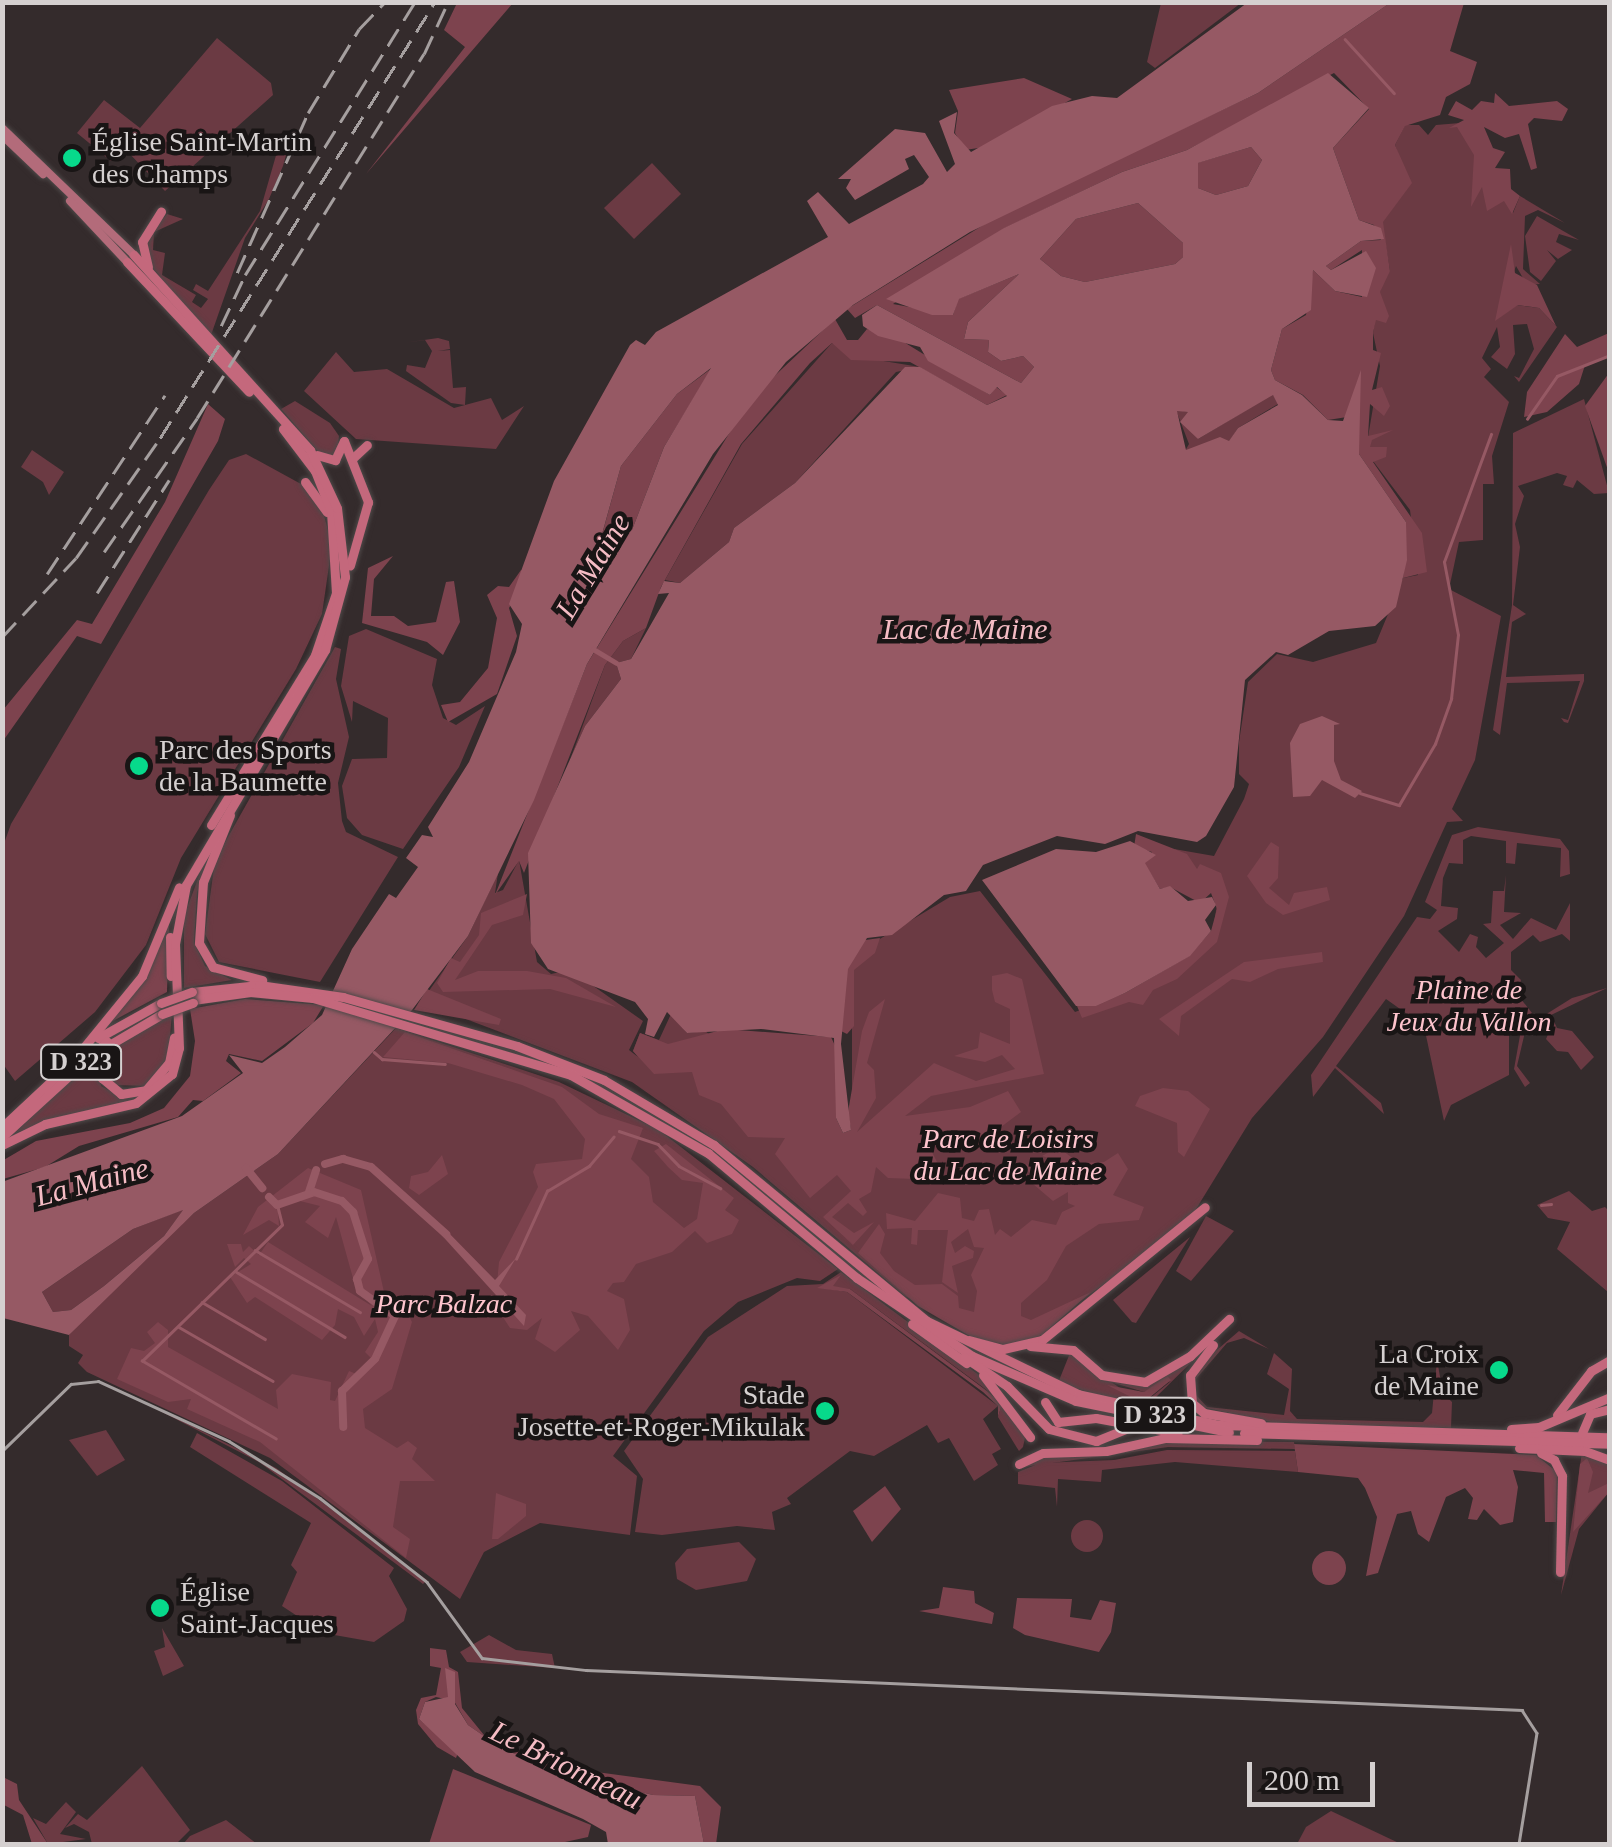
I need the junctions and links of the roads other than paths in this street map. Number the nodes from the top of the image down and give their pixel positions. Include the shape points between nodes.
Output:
1 (7, 136) edge
2 (160, 212) dead end
3 (131, 259) junction
4 (151, 274) junction
5 (265, 405) junction
6 (281, 426) junction
7 (367, 445) dead end
8 (310, 450) junction
9 (353, 458) junction
10 (305, 482) dead end
11 (336, 532) junction
12 (345, 577) junction
13 (242, 790) junction
14 (179, 887) junction
15 (308, 994) junction
16 (192, 998) junction
17 (162, 1009) junction
18 (75, 1058) junction
19 (2, 1127) edge
20 (2, 1137) edge
21 (2, 1146) edge
22 (1205, 1207) dead end
23 (850, 1267) junction
24 (857, 1278) junction
25 (878, 1284) junction
26 (1229, 1319) dead end
27 (912, 1324) junction
28 (1028, 1345) junction
29 (1212, 1345) dead end
30 (1610, 1360) edge
31 (1610, 1397) edge
32 (1045, 1402) dead end
33 (1610, 1409) edge
34 (1546, 1424) junction
35 (1129, 1428) dead end
36 (1328, 1430) junction
37 (1583, 1430) dead end
38 (1464, 1433) junction
39 (1030, 1436) dead end
40 (1301, 1437) junction
41 (1222, 1440) junction
42 (1391, 1440) junction
43 (1610, 1440) edge
44 (1514, 1448) junction
45 (1610, 1460) edge
46 (1019, 1464) dead end
47 (1560, 1572) dead end

1 - 3 main road
2 - 4 highway via 142,242
3 - 4 highway
3 - 5 highway
4 - 5 highway
5 - 6 highway
6 - 8 highway
6 - 11 highway via 315,471
7 - 9 highway
8 - 9 highway via 335,460 344,441
8 - 12 highway via 338,508
9 - 12 highway via 368,514
10 - 11 highway
11 - 14 highway via 338,578 322,639
12 - 13 highway via 324,650
13 - 15 highway via 203,882 201,950 220,972
13 - 21 highway via 208,838 180,910 179,1048 167,1083 136,1103 44,1124
14 - 17 highway via 170,941 169,1063 146,1090 115,1092 100,1071 105,1049
14 - 18 highway via 142,976
15 - 16 highway, D 323
15 - 16 highway, D 323 via 259,985
15 - 23 highway, D 323 via 427,1023 604,1085 708,1153
16 - 17 highway, D 323, bridge
17 - 18 highway, D 323
17 - 20 highway, D 323 via 108,1040
18 - 19 highway, D 323
22 - 28 highway
23 - 24 highway, D 323
23 - 25 highway, D 323
24 - 27 highway
24 - 40 highway, D 323 via 972,1356 1076,1401 1174,1426
25 - 28 highway via 979,1344
25 - 36 highway, D 323 via 974,1349 1078,1394 1190,1421
26 - 28 highway via 1190,1356 1145,1382 1102,1376 1072,1350
27 - 35 highway via 1007,1386 1049,1429 1100,1441
27 - 39 highway via 999,1389
29 - 36 highway via 1187,1383 1197,1409
30 - 34 highway
31 - 34 highway
32 - 41 highway via 1058,1422 1096,1418
33 - 37 highway via 1590,1414
34 - 38 highway
36 - 38 highway, D 323
38 - 43 highway, D 323
40 - 41 highway
40 - 42 highway, D 323
41 - 46 highway via 1165,1438 1113,1450 1051,1451
42 - 43 highway, D 323
42 - 44 highway
44 - 45 highway via 1586,1451
44 - 47 highway via 1544,1454 1560,1467

